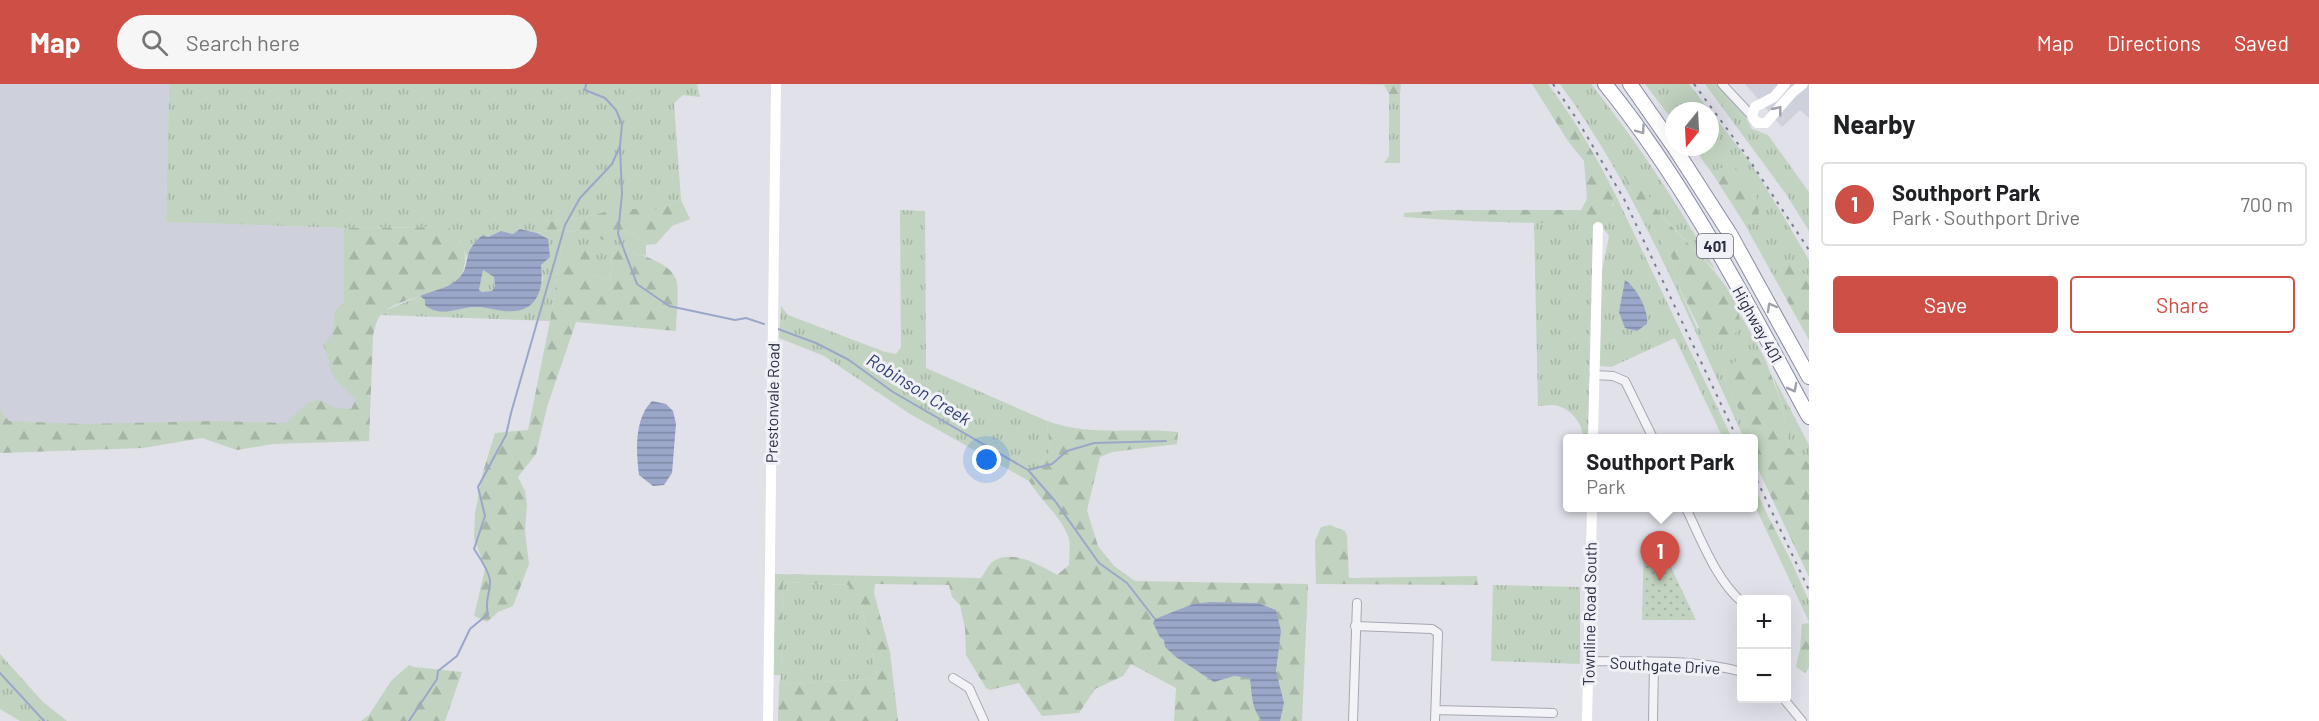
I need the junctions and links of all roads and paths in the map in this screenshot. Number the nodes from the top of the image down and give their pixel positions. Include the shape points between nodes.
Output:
1 (776, 84) edge
2 (1605, 84) edge
3 (1630, 84) edge
4 (1722, 84) edge
5 (1785, 84) edge
6 (1803, 84) edge
7 (1752, 116) junction
8 (1665, 134) edge
9 (1680, 156) edge
10 (1598, 227) dead end
11 (1594, 375) junction
12 (1809, 377) edge
13 (1809, 417) edge
14 (1593, 434) edge
15 (1651, 434) edge
16 (1592, 512) edge
17 (1688, 512) edge
18 (1737, 596) edge
19 (1357, 603) dead end
20 (1355, 626) junction
21 (1588, 661) junction
22 (1654, 663) junction
23 (1737, 671) edge
24 (953, 678) dead end
25 (1786, 703) edge
26 (1436, 710) junction
27 (1553, 713) dead end
28 (768, 721) edge
29 (984, 721) edge
30 (1353, 721) edge
31 (1435, 721) edge
32 (1587, 721) edge
33 (1653, 721) edge
34 (1802, 721) edge

1 - 28 street, Prestonvale Road
2 -> 13 highway, Highway 401 / 401 via 1649,142 1721,257
3 - 8 highway, Highway 401 / 401
4 - 7 street
5 - 7 street via 1774,97 1755,107
7 -> 6 street via 1757,123 1766,123
12 -> 9 highway, Highway 401 / 401 via 1730,234
10 - 11 street
11 - 14 street
11 - 15 street via 1625,381
16 - 21 street, Townline Road South
17 - 18 street via 1725,583
19 - 20 street
20 - 26 street via 1432,628 1438,633
20 - 30 street
21 - 22 street, Southgate Drive
21 - 32 street, Townline Road South
22 - 23 street, Southgate Drive via 1721,666
22 - 33 street
24 - 29 street via 969,688
25 - 34 street
26 - 27 street
26 - 31 street

